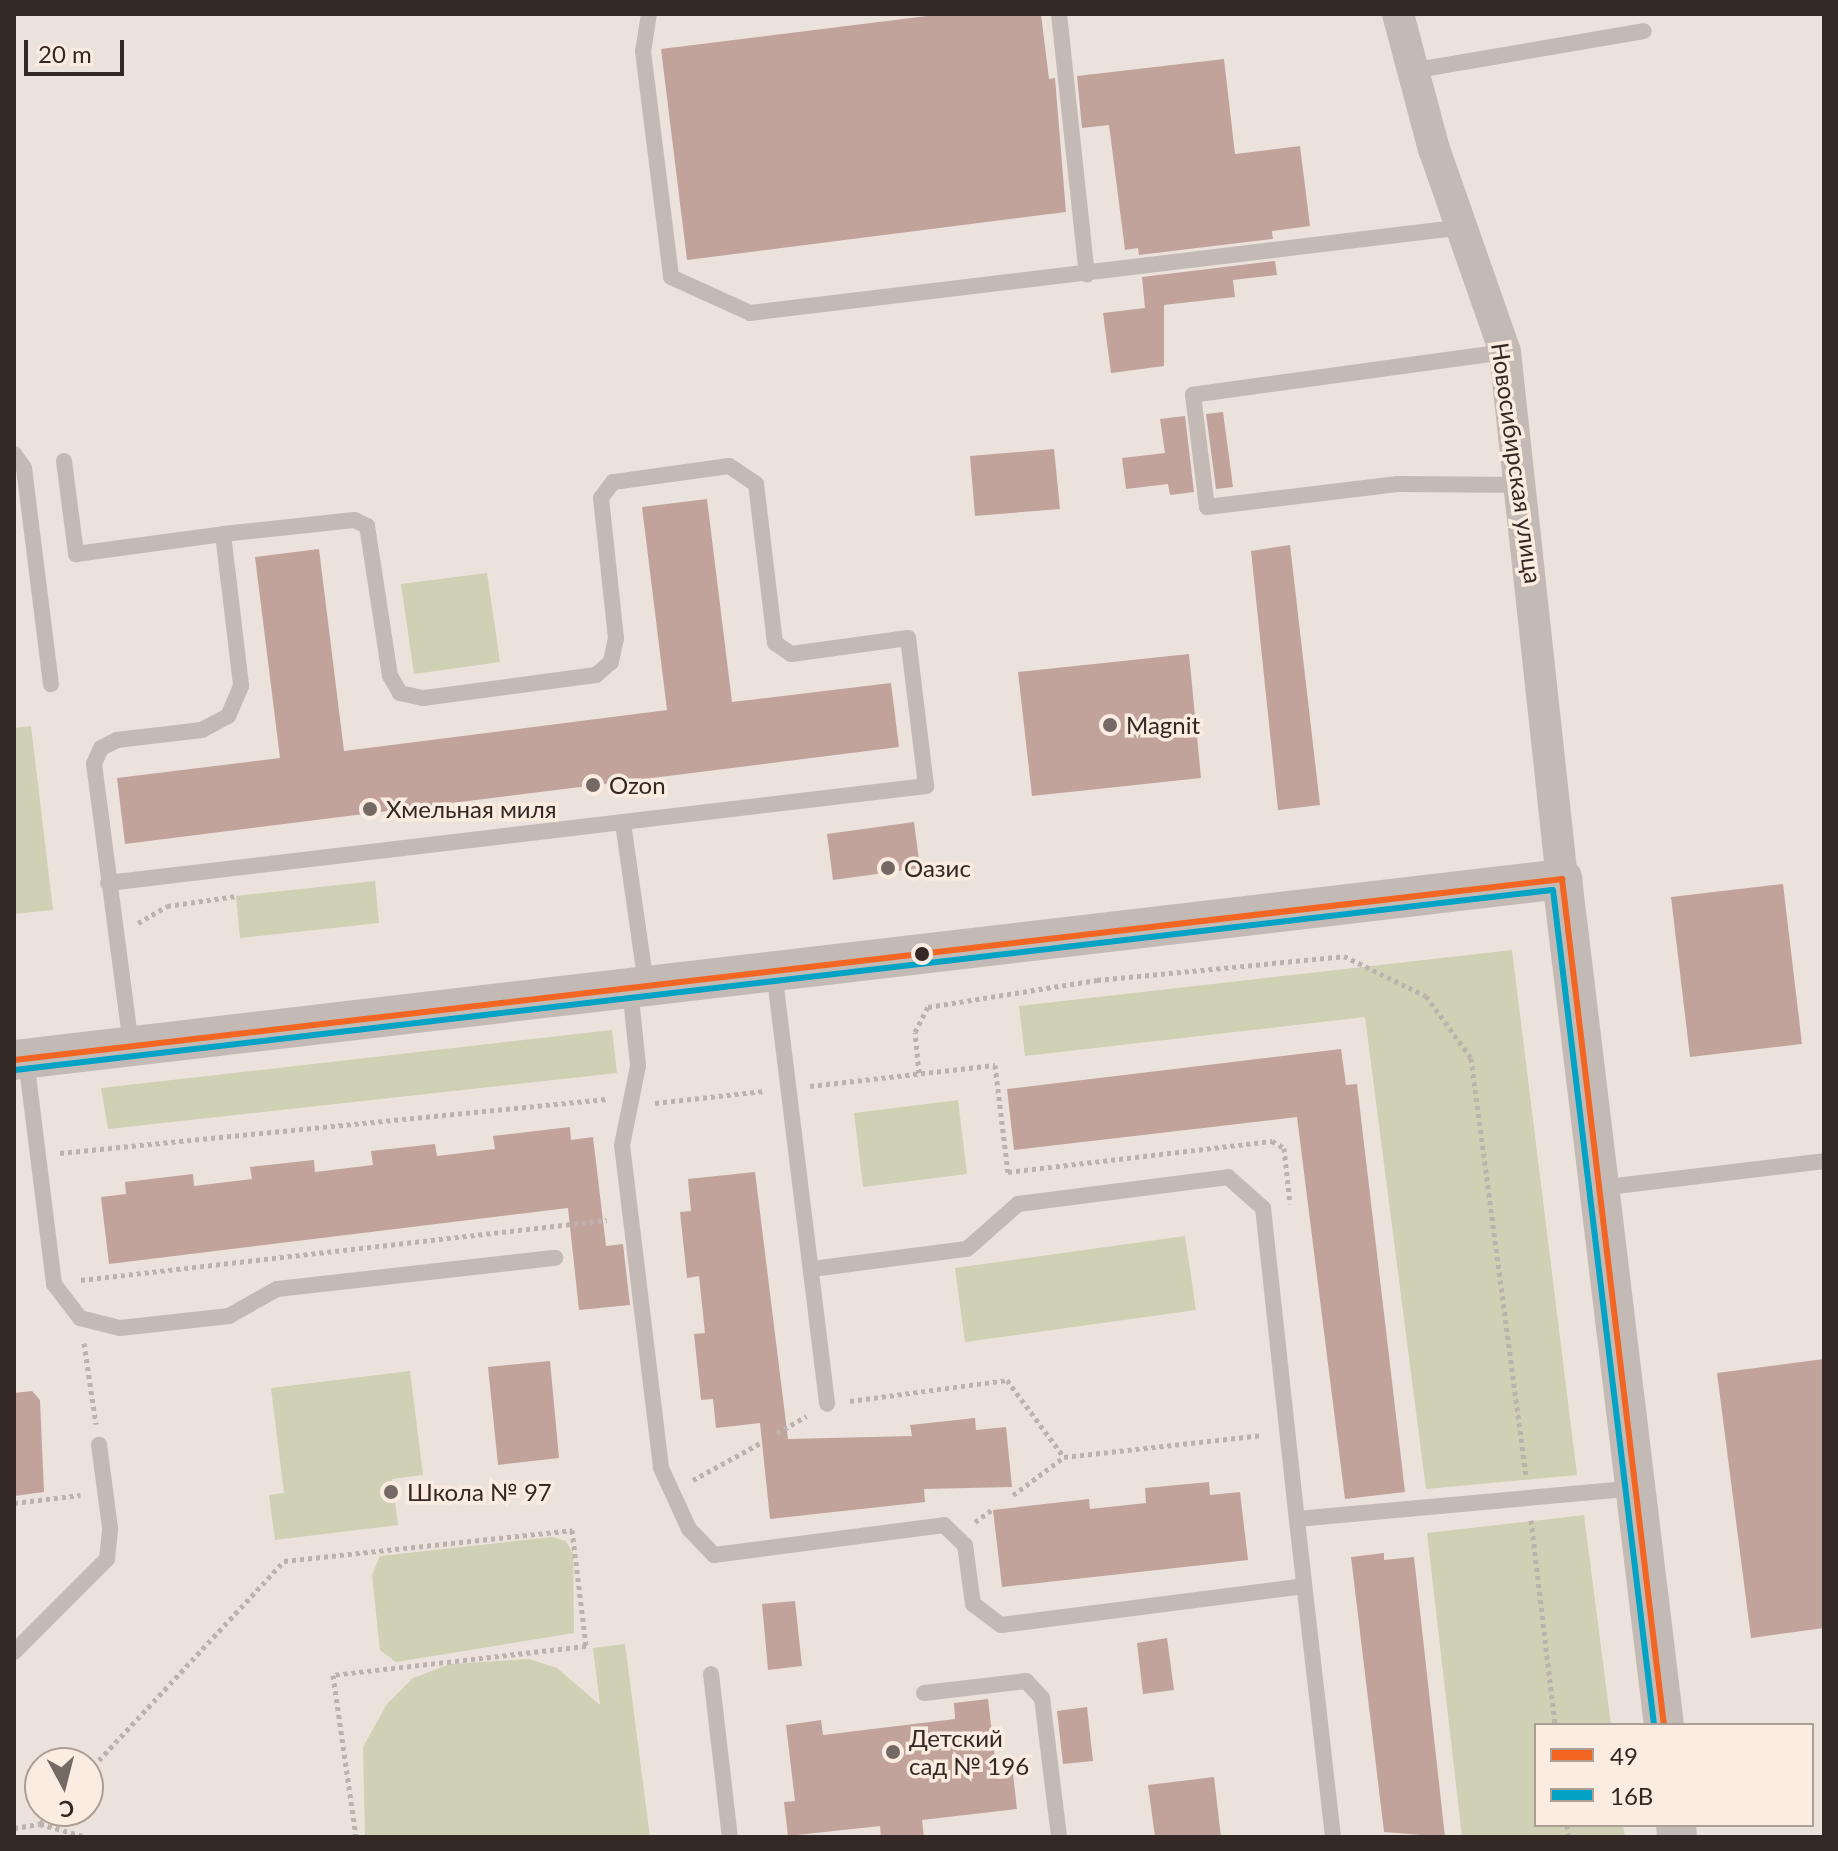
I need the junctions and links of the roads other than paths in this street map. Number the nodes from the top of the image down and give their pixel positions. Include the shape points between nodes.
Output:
1 (649, 14) edge
2 (1059, 14) edge
3 (1398, 14) edge
4 (1644, 31) dead end
5 (1411, 71) junction
6 (1465, 226) junction
7 (1087, 274) junction
8 (1505, 352) junction
9 (14, 454) edge
10 (64, 461) dead end
11 (1524, 485) junction
12 (223, 534) junction
13 (51, 684) dead end
14 (623, 823) junction
15 (1562, 879) junction
16 (108, 883) junction
17 (774, 971) junction
18 (638, 986) junction
19 (131, 1045) junction
20 (20, 1059) edge
21 (1824, 1161) edge
22 (1599, 1188) junction
23 (555, 1258) dead end
24 (812, 1269) junction
25 (827, 1404) road end
26 (99, 1445) road end
27 (1635, 1488) junction
28 (1297, 1519) junction
29 (1304, 1586) junction
30 (14, 1652) edge
31 (711, 1674) dead end
32 (924, 1693) dead end
33 (1664, 1723) edge
34 (730, 1837) edge
35 (1059, 1837) edge
36 (1333, 1837) edge

1 - 7 lane via 643,51 671,277 750,313
2 - 7 lane
3 - 5 street, Новосибирская улица
4 - 5 lane
5 - 6 street, Новосибирская улица
6 - 7 lane
6 - 8 street, Новосибирская улица
8 - 11 street, Новосибирская улица
8 - 11 lane via 1193,395 1207,507 1398,484
9 - 13 lane via 24,468
10 - 12 lane via 76,554
11 - 15 street, Новосибирская улица
12 - 14 lane via 354,520 367,526 390,676 400,693 423,698 596,675 611,662 616,638 601,498 613,482 729,466 745,472 756,484 775,643 791,654 908,638 926,786
12 - 16 lane via 241,686 228,716 202,730 101,748 94,764
14 - 16 lane
14 - 18 lane
15 - 17 street
15 - 22 street, Новосибирская улица
16 - 19 lane
17 - 18 street
17 - 24 lane
18 - 19 street
18 - 29 lane via 638,1066 622,1145 661,1468 689,1529 714,1555 944,1525 965,1545 973,1604 1001,1625
19 - 20 street
20 - 23 lane via 54,1284 80,1318 120,1328 229,1316 277,1289
21 - 22 lane
22 - 27 street, Новосибирская улица
24 - 25 lane
24 - 28 lane via 967,1249 1018,1204 1228,1177 1263,1208
26 - 30 lane via 107,1559
27 - 28 lane
27 - 33 street, Новосибирская улица
28 - 29 lane
29 - 36 lane
31 - 34 lane
32 - 35 lane via 1026,1681 1042,1698

